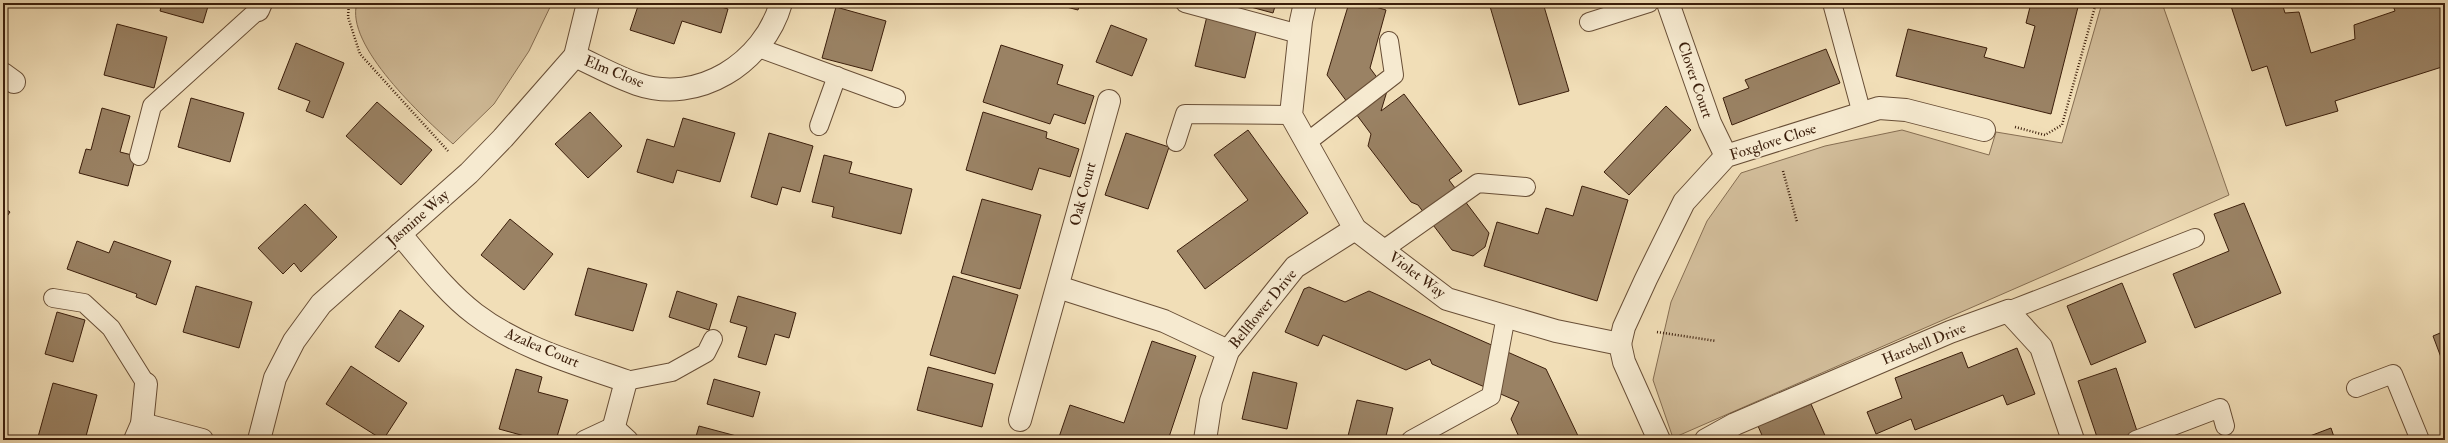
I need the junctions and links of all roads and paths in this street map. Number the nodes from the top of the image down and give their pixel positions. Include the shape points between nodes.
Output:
1 (349, 3) edge
2 (588, 3) edge
3 (781, 3) edge
4 (1185, 3) edge
5 (1305, 3) edge
6 (1649, 3) edge
7 (1668, 3) edge
8 (1832, 3) edge
9 (2096, 3) edge
10 (259, 7) edge
11 (3, 19) edge
12 (1589, 22) dead end
13 (1300, 34) junction
14 (3, 36) edge
15 (1389, 40) dead end
16 (759, 48) junction
17 (575, 56) junction
18 (837, 76) junction
19 (896, 98) dead end
20 (1109, 101) dead end
21 (1862, 114) junction
22 (1291, 115) junction
23 (818, 126) dead end
24 (1984, 130) joint
25 (1775, 141) junction
26 (1176, 142) dead end
27 (1306, 143) junction
28 (139, 156) dead end
29 (1726, 156) junction
30 (469, 173) junction
31 (1526, 187) dead end
32 (1797, 222) dead end
33 (1355, 229) junction
34 (400, 234) junction
35 (2195, 238) dead end
36 (1383, 250) junction
37 (1058, 287) junction
38 (53, 298) dead end
39 (2008, 311) junction
40 (1506, 316) junction
41 (1622, 336) junction
42 (713, 339) dead end
43 (1716, 341) dead end
44 (1228, 351) junction
45 (626, 380) junction
46 (146, 384) joint
47 (2356, 388) dead end
48 (1020, 420) dead end
49 (2225, 426) dead end
50 (139, 432) edge
51 (621, 433) edge
52 (202, 440) edge
53 (259, 440) edge
54 (584, 440) edge
55 (1204, 440) edge
56 (1411, 440) edge
57 (1659, 440) edge
58 (1706, 440) edge
59 (2073, 440) edge
60 (2136, 440) edge
61 (2420, 440) edge

1 - 30 path via 348,17 360,54
2 - 17 street, Jasmine Way
3 - 16 street, Elm Close
4 - 13 lane
5 - 13 street
6 - 12 lane
7 - 29 street, Clover Court via 1710,123
8 - 21 lane
9 - 24 path via 2062,125 2045,135 1989,120
10 - 28 lane via 152,106
11 - 14 path via 6,21
13 - 22 street
15 - 27 lane via 1394,75
16 - 17 street, Elm Close via 730,71 697,87 668,89 637,84
16 - 18 lane
17 - 30 street, Jasmine Way
18 - 19 lane
18 - 23 lane
20 - 37 street, Oak Court
21 - 24 street, Foxglove Close via 1879,108 1906,110
21 - 25 street, Foxglove Close
22 - 26 lane via 1185,114
22 - 27 street, Violet Way
25 - 29 street, Foxglove Close
25 - 32 path
27 - 33 street, Violet Way
29 - 41 street, Foxglove Close via 1684,202
30 - 34 street, Jasmine Way
31 - 36 lane via 1478,183
33 - 36 street, Violet Way
33 - 44 street, Bellflower Drive via 1295,267
34 - 45 street, Azalea Court via 437,278 474,314 537,350
34 - 53 street, Jasmine Way via 321,304 294,341 274,378
35 - 39 lane
36 - 40 street, Violet Way via 1446,299
37 - 44 street via 1164,321
37 - 48 street, Oak Court
38 - 46 lane via 84,303 111,328
39 - 58 street, Harebell Drive via 1950,332 1735,424
39 - 59 street via 2041,347
40 - 41 street, Violet Way via 1556,331
40 - 56 lane via 1491,396
41 - 43 path
41 - 57 street via 1624,362
42 - 45 lane via 706,353 672,372
44 - 55 street, Bellflower Drive via 1212,401
45 - 51 street
46 - 50 street
47 - 61 lane via 2393,374
49 - 60 lane via 2220,408
50 - 52 street
51 - 54 lane

